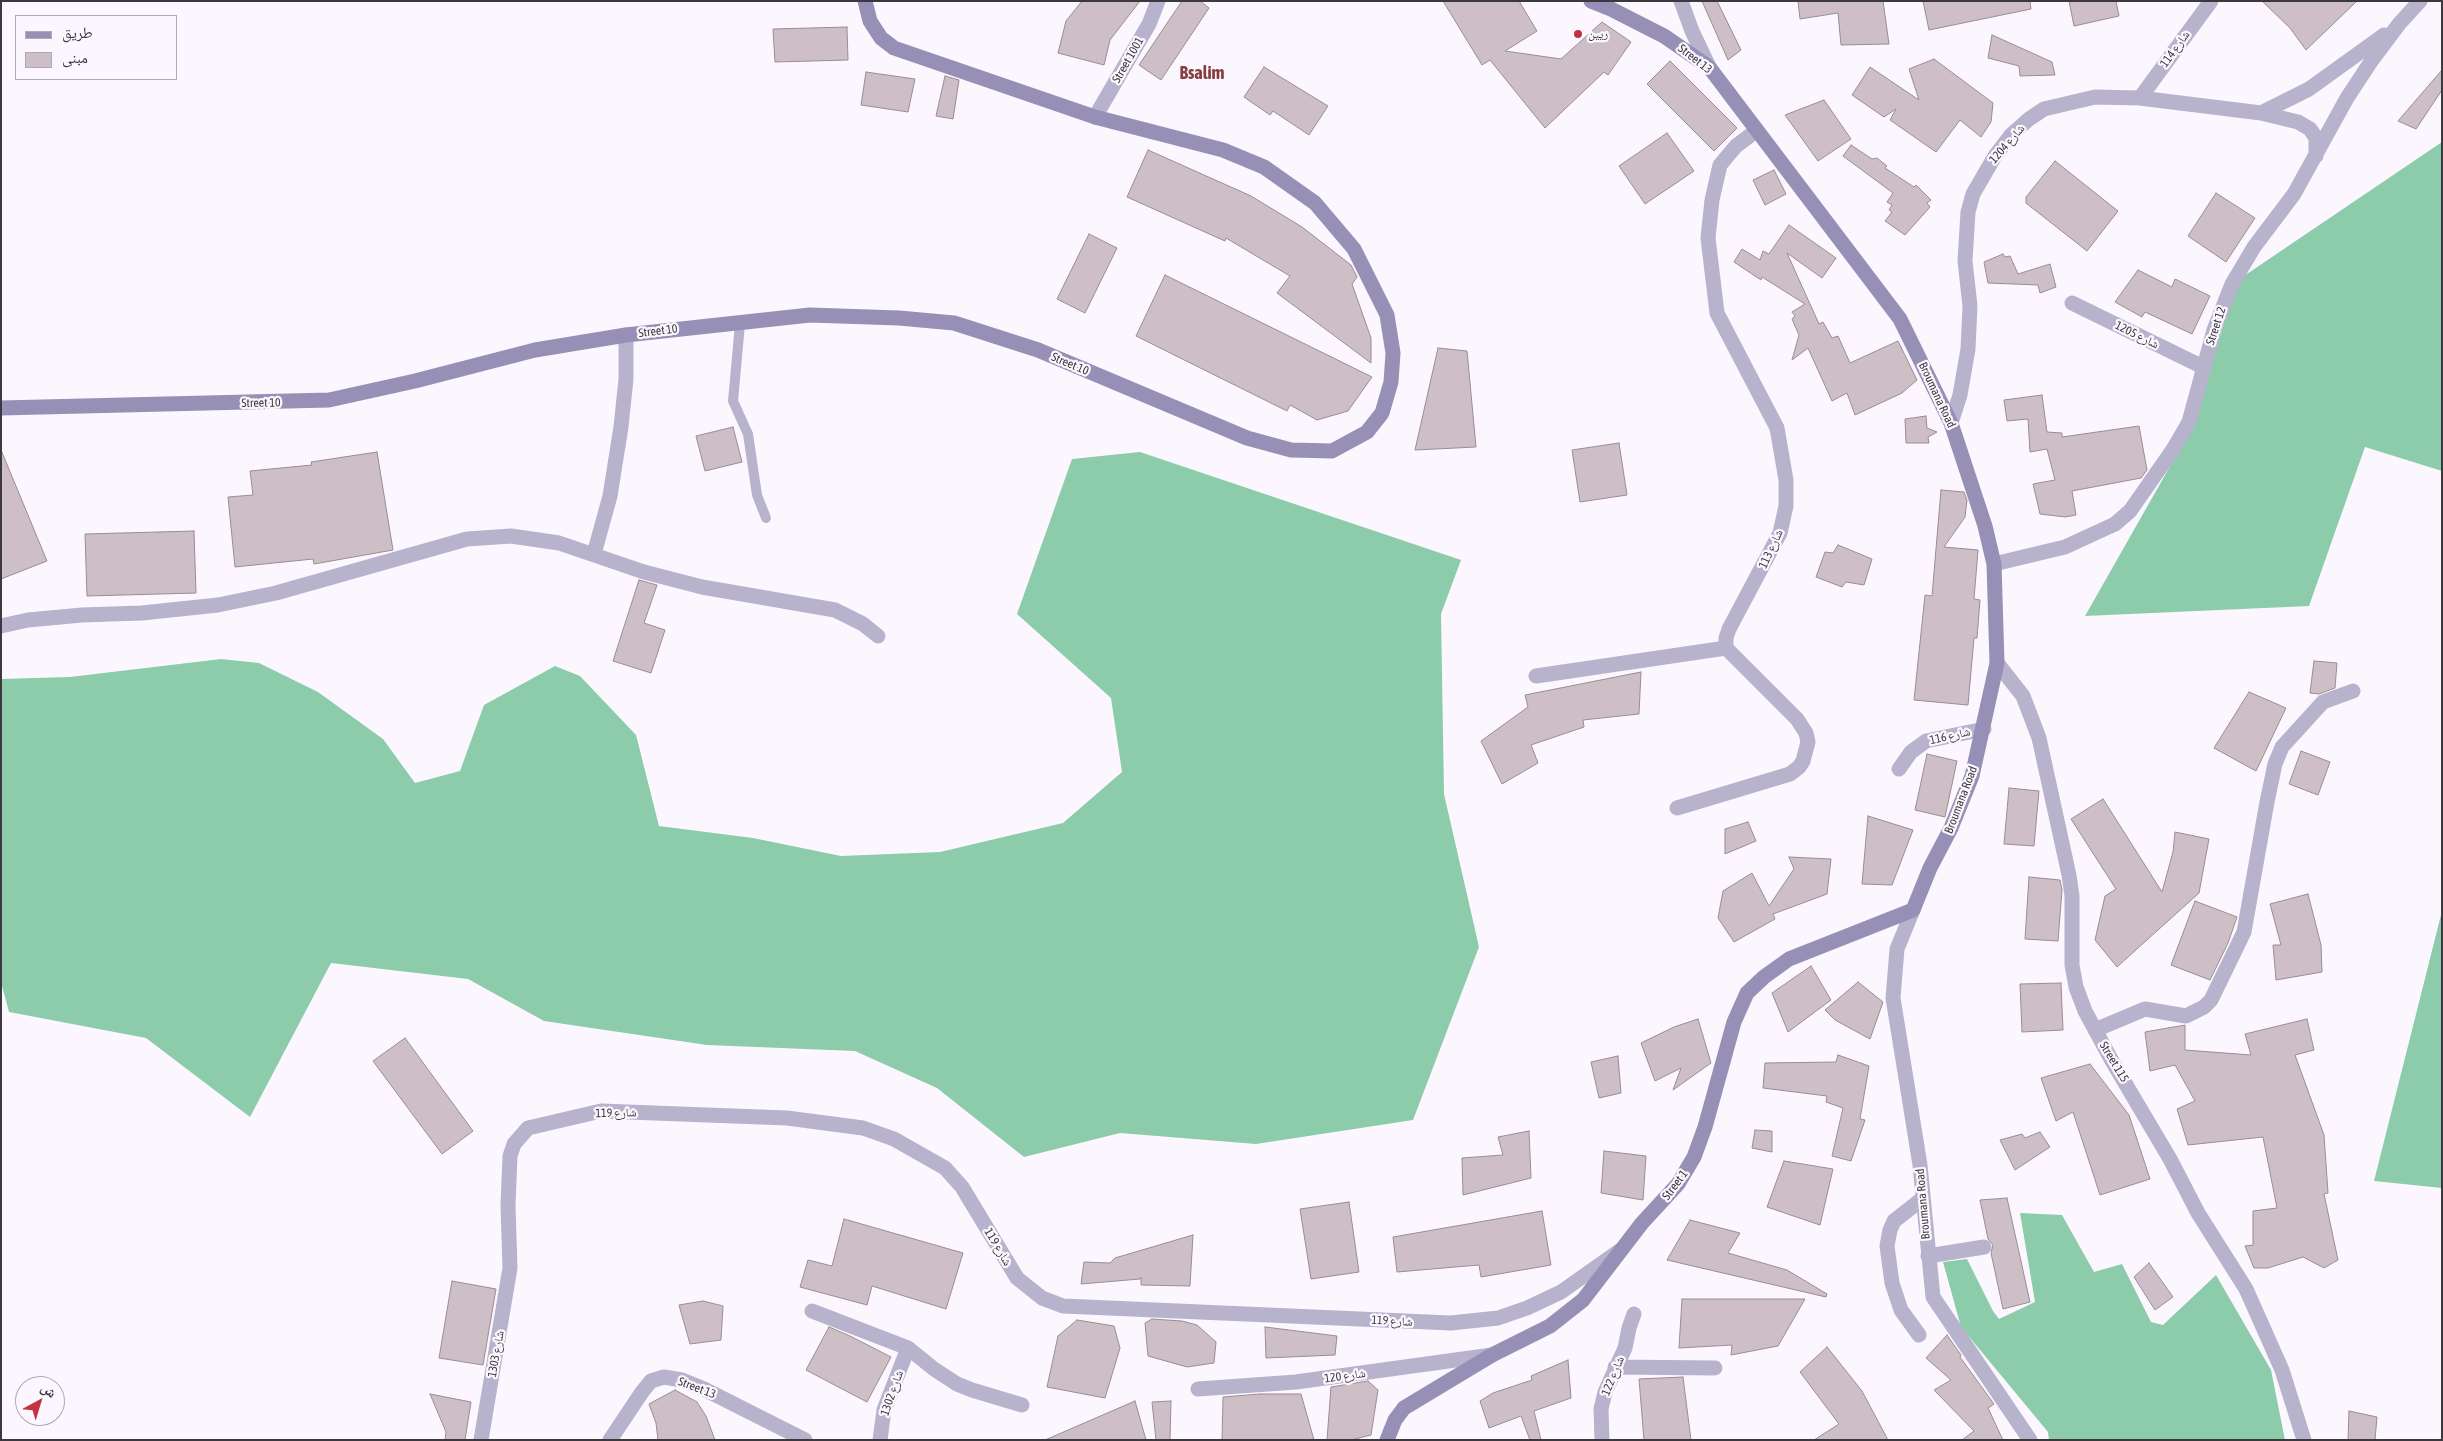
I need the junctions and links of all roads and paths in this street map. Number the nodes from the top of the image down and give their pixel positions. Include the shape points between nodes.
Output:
1 (865, 1) edge
2 (1158, 1) edge
3 (1591, 1) edge
4 (1681, 1) edge
5 (2211, 1) edge
6 (2420, 1) edge
7 (2399, 24) junction
8 (1709, 67) junction
9 (2140, 98) junction
10 (2260, 113) junction
11 (1095, 117) junction
12 (1756, 131) junction
13 (2316, 158) junction
14 (1789, 175) joint
15 (2072, 303) dead end
16 (740, 324) junction
17 (626, 335) junction
18 (2203, 367) junction
19 (1, 408) edge
20 (1951, 423) junction
21 (766, 518) dead end
22 (594, 554) junction
23 (1994, 564) junction
24 (1, 626) edge
25 (878, 636) dead end
26 (1726, 648) junction
27 (1997, 663) junction
28 (1536, 676) dead end
29 (2353, 691) dead end
30 (1984, 729) junction
31 (1899, 769) dead end
32 (1677, 808) dead end
33 (1914, 910) junction
34 (2095, 1030) junction
35 (1922, 1199) junction
36 (1624, 1248) junction
37 (1984, 1248) dead end
38 (1928, 1256) junction
39 (510, 1268) joint
40 (812, 1311) dead end
41 (1634, 1314) dead end
42 (1919, 1335) dead end
43 (908, 1348) junction
44 (1492, 1355) junction
45 (1615, 1367) junction
46 (1715, 1368) dead end
47 (1198, 1389) dead end
48 (1022, 1405) dead end
49 (481, 1440) edge
50 (610, 1440) edge
51 (805, 1440) edge
52 (880, 1440) edge
53 (1387, 1440) edge
54 (1602, 1440) edge
55 (2030, 1440) edge
56 (2304, 1440) edge

1 - 11 main road, Street 10 via 870,21 881,38 894,48
2 - 11 street, Street 1001 via 1149,24
3 - 8 main road, Street 13 via 1664,36
4 - 8 street
5 - 9 street, شارع 114
6 - 7 street, Street 12
7 - 10 street, Street 12 via 2309,89
7 - 13 street, Street 12 via 2347,98
8 - 12 main road, Street 13
9 - 10 street, شارع 1204
9 - 20 street, شارع 1204 via 2095,97 2044,110 2011,135 1982,176 1973,194 1968,219 1965,262 1970,306 1968,349 1960,395
10 - 13 street, شارع 1204 via 2298,122 2310,129 2316,138
11 - 16 main road, Street 10 via 1223,150 1264,167 1315,203 1354,249 1387,315 1393,353 1391,382 1382,413 1367,432 1332,450 1291,450 1246,438 1038,350 954,323 810,315
12 - 14 main road, Street 13
12 - 26 street, شارع 113 via 1736,146 1720,165 1708,238 1717,312 1777,428 1786,480 1786,506 1780,533 1729,629
13 - 18 street, Street 12 via 2232,284
14 - 20 main road, Broumana Road via 1900,319
15 - 18 street, شارع 1205
16 - 17 main road, Street 10
16 - 21 lane via 733,401 748,434 757,495
17 - 19 main road, Street 10 via 535,350 329,400
17 - 22 street via 626,379 610,496
18 - 23 street, Street 12 via 2189,422 2130,510 2115,524 2065,547
20 - 23 main road, Broumana Road
22 - 24 street via 559,543 512,536 467,539 285,591 228,603 142,613 28,620
22 - 25 street via 702,588 835,610 863,624
23 - 27 main road, Broumana Road
26 - 28 street
26 - 32 street via 1798,719 1806,733 1807,752 1799,767 1790,774
27 - 30 main road, Broumana Road
27 - 34 street, Street 115 via 2022,696 2039,738 2070,882 2074,972 2085,1010
29 - 34 street via 2323,702 2282,747 2266,802 2244,932 2211,1000 2186,1016 2145,1009
30 - 31 street, شارع 116 via 1926,742 1911,752
30 - 33 main road, Broumana Road via 1972,776
33 - 35 street, Broumana Road via 1897,949 1893,998 1920,1165
33 - 36 main road, Street 1 via 1789,960 1748,993 1734,1022 1694,1157 1678,1184
34 - 56 street, Street 115 via 2198,1213 2246,1289 2282,1370
35 - 38 street, Broumana Road
35 - 42 street via 1894,1221 1887,1246 1892,1283 1901,1310
36 - 39 street, شارع 119 via 1561,1292 1527,1308 1498,1318 1451,1323 1063,1306 1042,1298 1017,1278 962,1187 945,1168 894,1139 864,1128 787,1118 601,1112 528,1128 514,1144 510,1156 509,1186
36 - 44 main road, Street 1 via 1584,1300 1550,1326
37 - 38 street
38 - 55 street, Broumana Road via 1933,1297
39 - 49 street, شارع 1303
40 - 43 street
41 - 45 street, شارع 122 via 1625,1348
43 - 48 street via 957,1384
43 - 52 street, شارع 1302 via 884,1410
44 - 47 street, شارع 120 via 1296,1382
44 - 53 main road, Street 1 via 1404,1408
45 - 46 street
45 - 54 street, شارع 122 via 1601,1409
50 - 51 street, Street 13 via 646,1386 664,1377 704,1389

